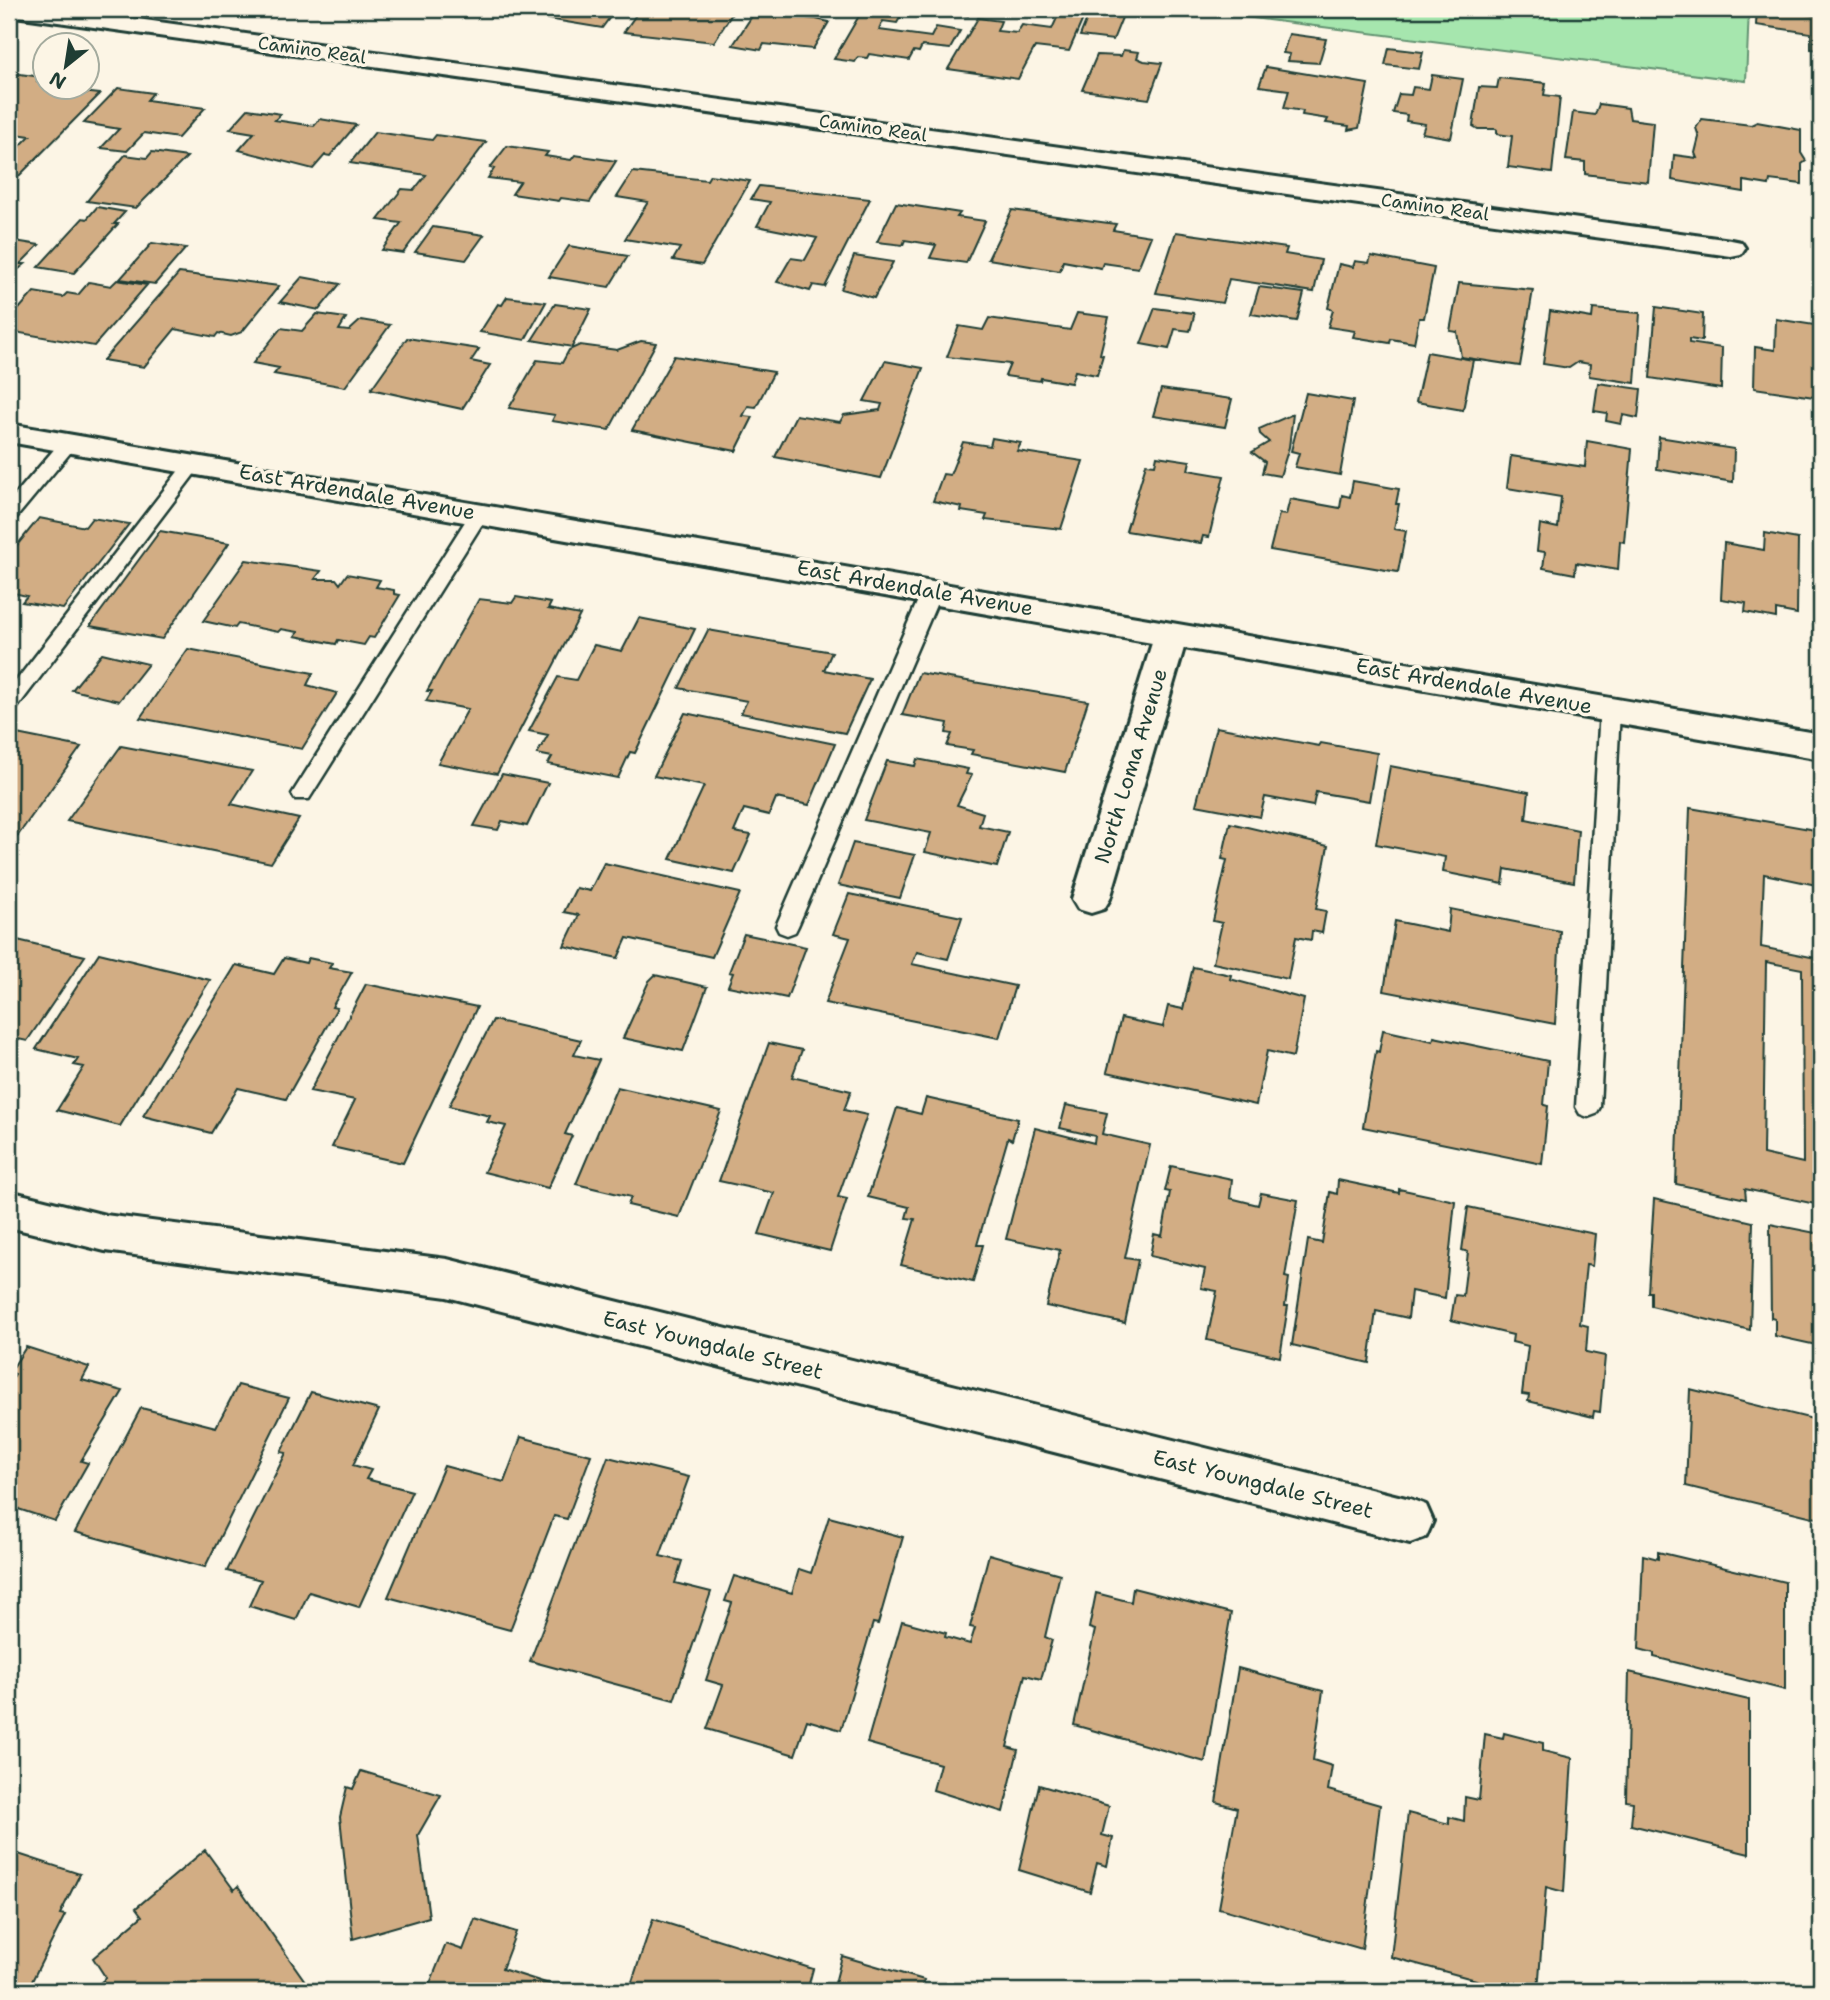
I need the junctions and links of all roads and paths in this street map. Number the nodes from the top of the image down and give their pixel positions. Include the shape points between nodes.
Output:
1 (15, 9) edge
2 (1731, 248) dead end
3 (9, 433) edge
4 (69, 443) junction
5 (193, 464) junction
6 (480, 513) junction
7 (9, 514) edge
8 (932, 591) junction
9 (1172, 633) junction
10 (9, 704) edge
11 (1610, 710) junction
12 (1821, 747) edge
13 (302, 794) dead end
14 (1091, 899) dead end
15 (786, 926) dead end
16 (1588, 1107) dead end
17 (9, 1209) edge
18 (1409, 1521) dead end

1 - 2 street, Camino Real
3 - 4 street, East Ardendale Avenue
4 - 5 street, East Ardendale Avenue
4 - 7 lane
5 - 6 street, East Ardendale Avenue
5 - 10 lane
6 - 8 street, East Ardendale Avenue
6 - 13 lane
8 - 9 street, East Ardendale Avenue
8 - 15 lane
9 - 11 street, East Ardendale Avenue
9 - 14 street, North Loma Avenue
11 - 12 street, East Ardendale Avenue
11 - 16 lane
17 - 18 street, East Youngdale Street via 105,1233 446,1278

